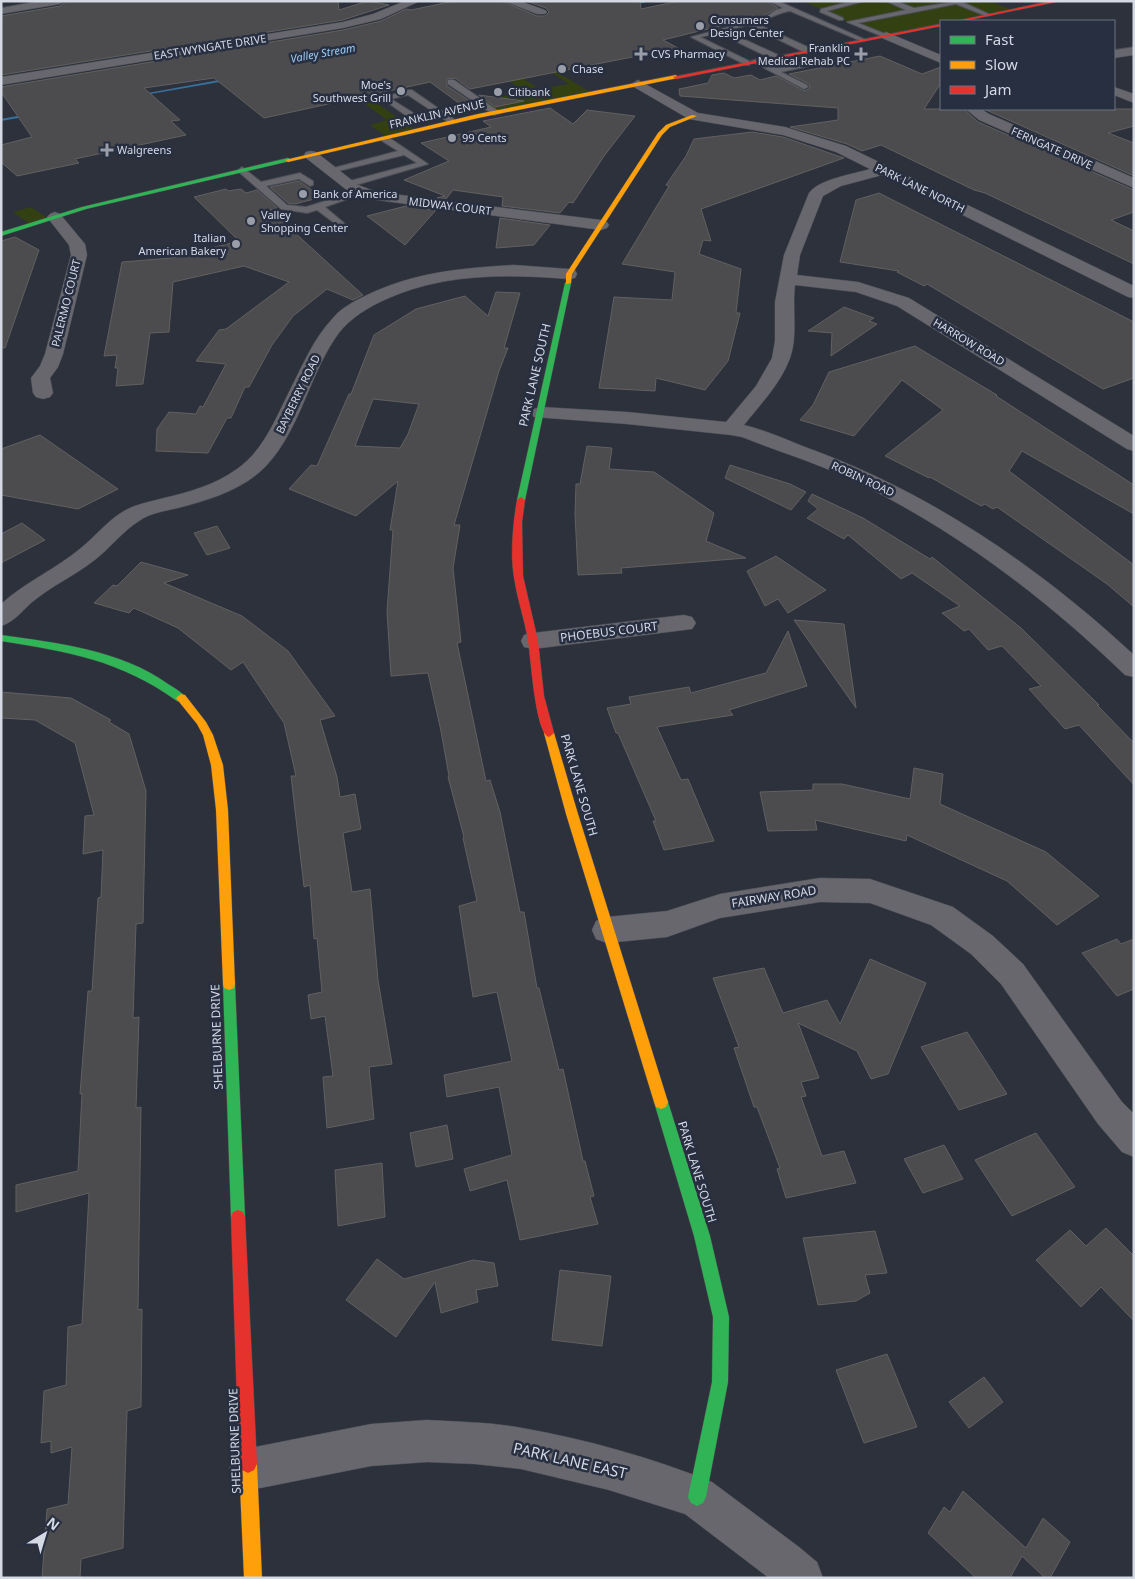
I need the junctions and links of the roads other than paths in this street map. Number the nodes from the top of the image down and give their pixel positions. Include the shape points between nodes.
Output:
1 (60, 1) edge
2 (415, 1) edge
3 (509, 1) edge
4 (772, 1) edge
5 (862, 1) edge
6 (889, 1) edge
7 (901, 1) edge
8 (1059, 1) edge
9 (955, 2) edge
10 (915, 7) edge
11 (790, 9) junction
12 (1, 12) edge
13 (540, 12) dead end
14 (988, 15) junction
15 (963, 20) edge
16 (850, 22) junction
17 (748, 23) junction
18 (940, 25) edge
19 (719, 30) junction
20 (886, 36) junction
21 (863, 40) junction
22 (809, 51) junction
23 (1134, 51) edge
24 (1115, 54) edge
25 (776, 57) junction
26 (825, 60) dead end
27 (940, 60) edge
28 (751, 62) junction
29 (773, 71) junction
30 (1, 81) edge
31 (638, 84) junction
32 (804, 87) dead end
33 (620, 88) junction
34 (1115, 91) edge
35 (1134, 99) edge
36 (974, 110) edge
37 (439, 112) junction
38 (497, 113) junction
39 (484, 115) junction
40 (694, 116) junction
41 (454, 122) junction
42 (678, 122) junction
43 (386, 138) junction
44 (405, 152) junction
45 (311, 155) junction
46 (242, 170) junction
47 (330, 170) junction
48 (883, 170) junction
49 (310, 183) dead end
50 (349, 184) junction
51 (1134, 184) edge
52 (260, 185) junction
53 (363, 192) junction
54 (324, 193) dead end
55 (335, 201) junction
56 (319, 207) junction
57 (56, 217) junction
58 (341, 225) dead end
59 (601, 225) junction
60 (1, 234) edge
61 (568, 274) junction
62 (788, 279) junction
63 (1134, 293) edge
64 (44, 393) dead end
65 (541, 414) junction
66 (732, 429) junction
67 (1134, 445) edge
68 (1, 618) edge
69 (684, 623) dead end
70 (1, 638) edge
71 (534, 641) junction
72 (1134, 669) edge
73 (608, 930) junction
74 (1134, 1140) edge
75 (250, 1469) junction
76 (697, 1496) junction
77 (253, 1578) edge
78 (801, 1578) edge

1 - 12 street
2 - 30 street, EAST WYNGATE DRIVE via 378,17 343,25
3 - 13 street
4 - 11 lane
5 - 16 lane via 823,10
6 - 10 lane
7 - 10 lane
8 - 14 street
9 - 10 lane
9 - 14 lane
10 - 16 lane
11 - 17 lane
11 - 21 lane
14 - 15 street
16 - 20 lane
17 - 19 lane
17 - 22 lane
18 - 20 street, FRANKLIN AVENUE
19 - 25 lane
19 - 28 lane via 694,38
20 - 21 street, FRANKLIN AVENUE
20 - 27 street
21 - 22 street, FRANKLIN AVENUE
22 - 25 street, FRANKLIN AVENUE
23 - 24 street
25 - 28 street, FRANKLIN AVENUE
26 - 29 lane
28 - 29 lane
28 - 31 street, FRANKLIN AVENUE
29 - 32 lane
31 - 33 street, FRANKLIN AVENUE
31 - 40 street
33 - 38 street, FRANKLIN AVENUE
33 - 42 street
34 - 35 street
36 - 51 street, FERNGATE DRIVE
37 - 37 lane via 414,117 385,98 409,92
37 - 41 lane
38 - 39 street, FRANKLIN AVENUE
38 - 39 lane via 448,85
39 - 41 street, FRANKLIN AVENUE
40 - 42 street, PARK LANE SOUTH
40 - 48 street, PARK LANE NORTH via 806,137 841,149
41 - 43 street, FRANKLIN AVENUE
42 - 59 street, PARK LANE SOUTH via 660,134
43 - 44 lane
43 - 45 street, FRANKLIN AVENUE
44 - 47 lane
44 - 50 lane via 424,164
45 - 46 street, FRANKLIN AVENUE
45 - 47 street, MIDWAY COURT
46 - 52 lane
46 - 57 street, FRANKLIN AVENUE
47 - 50 street, MIDWAY COURT
48 - 62 street via 836,183 816,193 792,255
48 - 63 street, PARK LANE NORTH
49 - 52 lane via 300,176
50 - 53 street, MIDWAY COURT
52 - 56 lane via 284,207 307,210
53 - 55 lane
53 - 59 street, MIDWAY COURT
54 - 55 lane
55 - 56 lane
56 - 58 lane
57 - 60 street, FRANKLIN AVENUE
57 - 64 street, PALERMO COURT via 77,244 78,255 54,354 40,378
59 - 61 street, PARK LANE SOUTH
61 - 65 street, PARK LANE SOUTH via 566,299
61 - 68 street, BAYBERRY ROAD via 514,270 454,274 399,288 358,307 340,320 324,339 278,434 259,461 222,487 131,516 88,554 23,597
62 - 66 street via 781,358 764,388
62 - 67 street, HARROW ROAD via 858,287 903,302
65 - 66 street, ROBIN ROAD via 627,418
65 - 71 street, PARK LANE SOUTH via 523,483 518,522 518,576
66 - 72 street, ROBIN ROAD via 856,474 948,524 1043,588
69 - 71 street, PHOEBUS COURT
70 - 75 street, SHELBURNE DRIVE via 87,652 144,671 189,706 210,737 218,766 222,810
71 - 73 street, PARK LANE SOUTH via 539,696
73 - 74 street, FAIRWAY ROAD via 667,924 720,906 820,890 870,891 942,916 982,945 1012,974 1110,1113
73 - 76 street, PARK LANE SOUTH via 702,1236 721,1317 720,1382
75 - 76 street, PARK LANE EAST via 371,1445 427,1441 475,1443 521,1448 609,1469
75 - 77 street, SHELBURNE DRIVE
76 - 78 street, PARK LANE EAST

